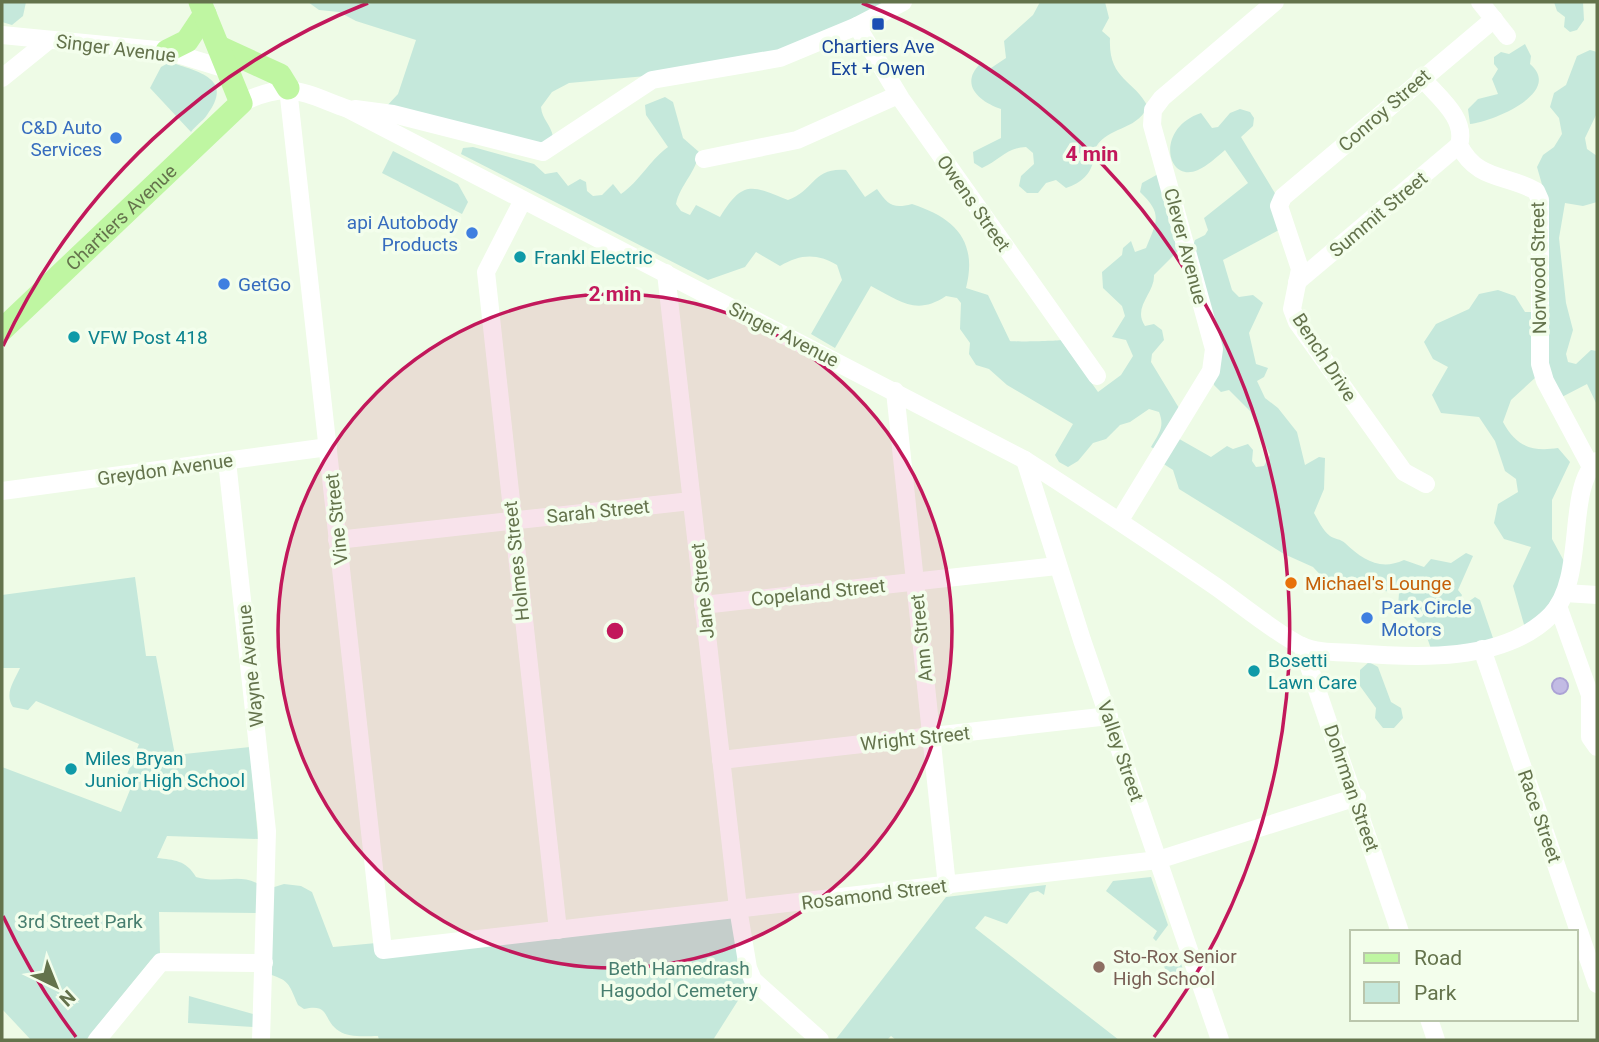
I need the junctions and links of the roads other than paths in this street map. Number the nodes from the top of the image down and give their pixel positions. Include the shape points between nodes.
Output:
1 (903, 2) edge
2 (1275, 2) edge
3 (1480, 2) edge
4 (202, 7) edge
5 (1494, 19) junction
6 (857, 26) junction
7 (2, 35) edge
8 (1507, 36) dead end
9 (49, 40) junction
10 (219, 47) junction
11 (167, 51) junction
12 (229, 70) junction
13 (1421, 77) junction
14 (2, 78) edge
15 (288, 88) junction
16 (898, 95) junction
17 (241, 103) junction
18 (348, 109) junction
19 (1459, 145) junction
20 (704, 159) dead end
21 (523, 201) junction
22 (1279, 206) joint
23 (666, 274) junction
24 (1297, 282) junction
25 (2, 330) edge
26 (1097, 376) dead end
27 (895, 391) junction
28 (328, 447) junction
29 (1025, 460) junction
30 (227, 461) junction
31 (1594, 464) edge
32 (1426, 484) dead end
33 (2, 491) edge
34 (691, 501) junction
35 (1120, 520) junction
36 (512, 521) junction
37 (337, 540) junction
38 (1057, 566) junction
39 (915, 582) junction
40 (1597, 595) edge
41 (1561, 600) junction
42 (703, 605) junction
43 (1302, 646) junction
44 (1482, 649) junction
45 (1109, 716) junction
46 (931, 736) junction
47 (1597, 747) edge
48 (721, 760) junction
49 (1357, 797) junction
50 (1158, 860) junction
51 (947, 886) junction
52 (738, 908) junction
53 (558, 930) junction
54 (1399, 930) edge
55 (383, 950) joint
56 (264, 963) junction
57 (1597, 984) edge
58 (1430, 1021) edge
59 (816, 1039) edge
60 (97, 1040) edge
61 (261, 1040) edge
62 (1220, 1040) edge
63 (1436, 1040) edge

1 - 6 street
2 - 35 street, Clever Avenue via 1153,110 1153,125 1214,349 1211,371
3 - 5 street
4 - 10 main road
4 - 11 main road via 187,41
5 - 8 street
5 - 13 street, Conroy Street
6 - 16 street, Owens Street
6 - 18 street via 780,58 652,80 543,152 393,114
7 - 9 street, Singer Avenue
9 - 11 street, Singer Avenue
9 - 14 street
10 - 12 main road
10 - 15 main road via 280,75
11 - 12 street, Singer Avenue
12 - 17 main road
13 - 19 street, Norwood Street via 1459,122
13 - 22 street, Conroy Street via 1283,197
15 - 17 street via 266,91
15 - 18 street, Singer Avenue
15 - 28 street, Vine Street
16 - 20 street via 797,140
16 - 26 street, Owens Street
17 - 25 main road, Chartiers Avenue
18 - 21 street, Singer Avenue
19 - 24 street, Summit Street
19 - 31 street, Norwood Street via 1479,170 1527,186 1541,200 1540,365
21 - 23 street, Singer Avenue
21 - 36 street, Holmes Street via 486,272
22 - 24 street, Bench Drive via 1300,270
23 - 27 street, Singer Avenue
23 - 34 street, Jane Street
24 - 32 street, Bench Drive via 1292,309 1297,322 1404,472
27 - 29 street, Singer Avenue
27 - 39 street, Ann Street
28 - 30 street, Greydon Avenue
28 - 37 street, Vine Street
29 - 35 street, Singer Avenue
29 - 38 street, Valley Street
30 - 33 street, Greydon Avenue
30 - 56 street, Wayne Avenue via 266,812
31 - 41 street via 1582,495
34 - 36 street, Sarah Street
34 - 42 street, Jane Street
35 - 43 street, Singer Avenue
36 - 37 street, Sarah Street
36 - 53 street, Holmes Street
37 - 55 street, Vine Street
38 - 39 street, Copeland Street
38 - 45 street, Valley Street
39 - 42 street, Copeland Street
39 - 46 street, Ann Street
40 - 41 street
41 - 44 street via 1544,622 1523,636
41 - 47 street via 1590,695 1590,737
42 - 48 street, Jane Street
43 - 44 street via 1393,656
43 - 49 street, Dohrman Street
44 - 57 street, Race Street
45 - 46 street, Wright Street
45 - 50 street, Valley Street
46 - 48 street, Wright Street
46 - 51 street, Ann Street
48 - 52 street, Jane Street
49 - 50 street, Rosamond Street
49 - 54 street, Dohrman Street
50 - 51 street, Rosamond Street
50 - 62 street, Valley Street
51 - 52 street, Rosamond Street
52 - 53 street, Rosamond Street
52 - 59 street, Jane Street via 753,980
53 - 55 street, Rosamond Street
56 - 60 street via 161,962
56 - 61 street, Wayne Avenue
58 - 63 street

